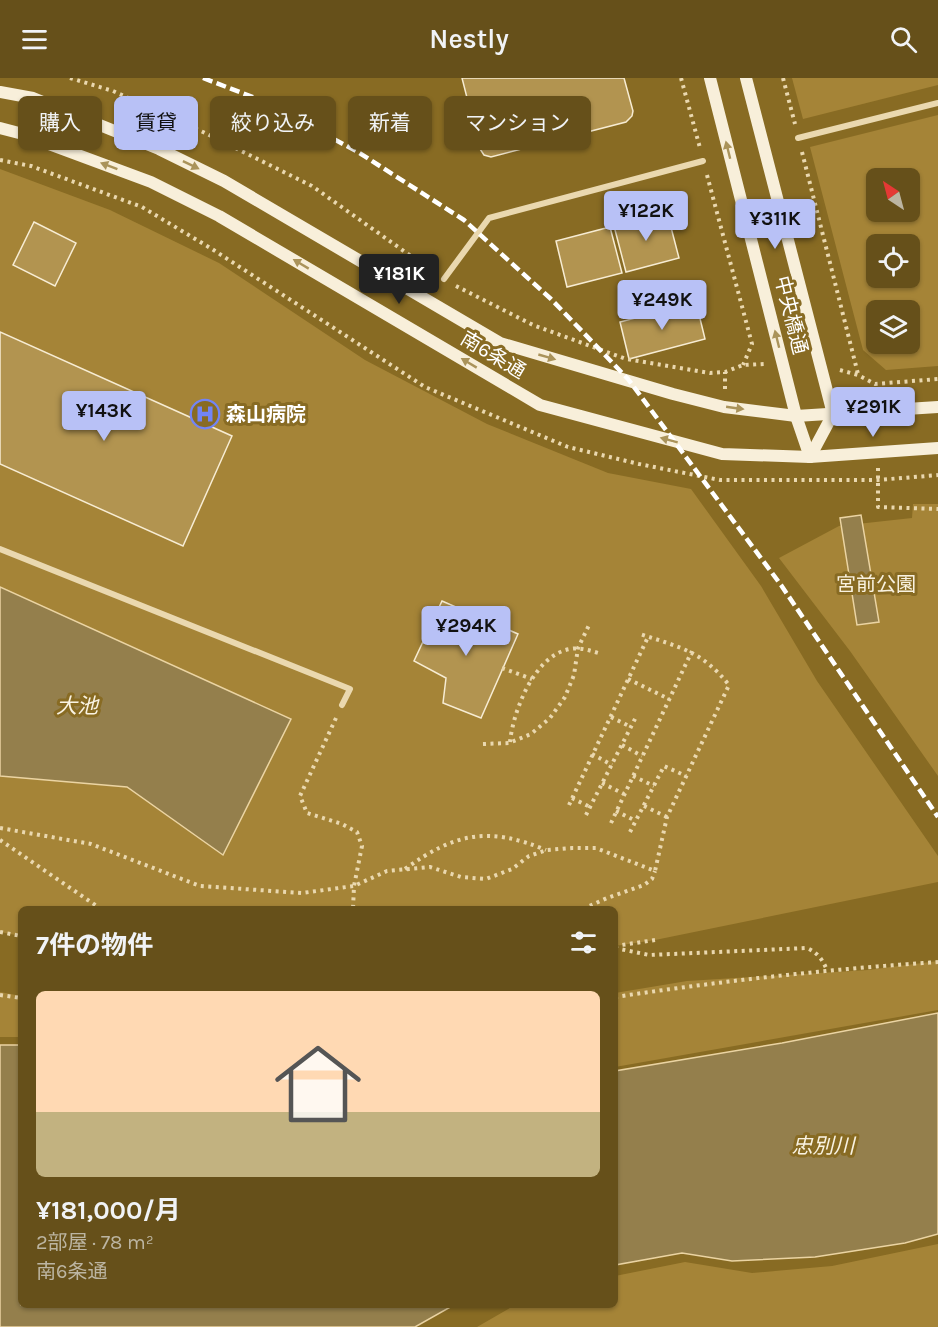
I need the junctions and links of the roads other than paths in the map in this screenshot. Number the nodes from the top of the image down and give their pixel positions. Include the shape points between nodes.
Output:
1 (710, 78) edge
2 (746, 78) edge
3 (0, 92) edge
4 (938, 103) edge
5 (0, 128) edge
6 (798, 138) road end
7 (704, 161) road end
8 (444, 279) road end
9 (938, 407) edge
10 (833, 414) junction
11 (796, 416) junction
12 (938, 448) edge
13 (810, 457) junction
14 (0, 549) edge
15 (342, 705) road end

11 -> 1 street, 中央橋通
2 - 10 street, 中央橋通
3 -> 11 street, 南6条通 via 33,98 159,149 224,181 500,343 724,407
4 - 6 street
13 -> 5 street, 南6条通 via 722,454 540,405 219,216 151,182
7 - 8 street via 489,218
9 - 10 street, 南6条通
10 - 11 street, 南6条通
10 - 13 street
11 - 13 street, 中央橋通
12 - 13 street, 南6条通
14 - 15 street via 350,689

